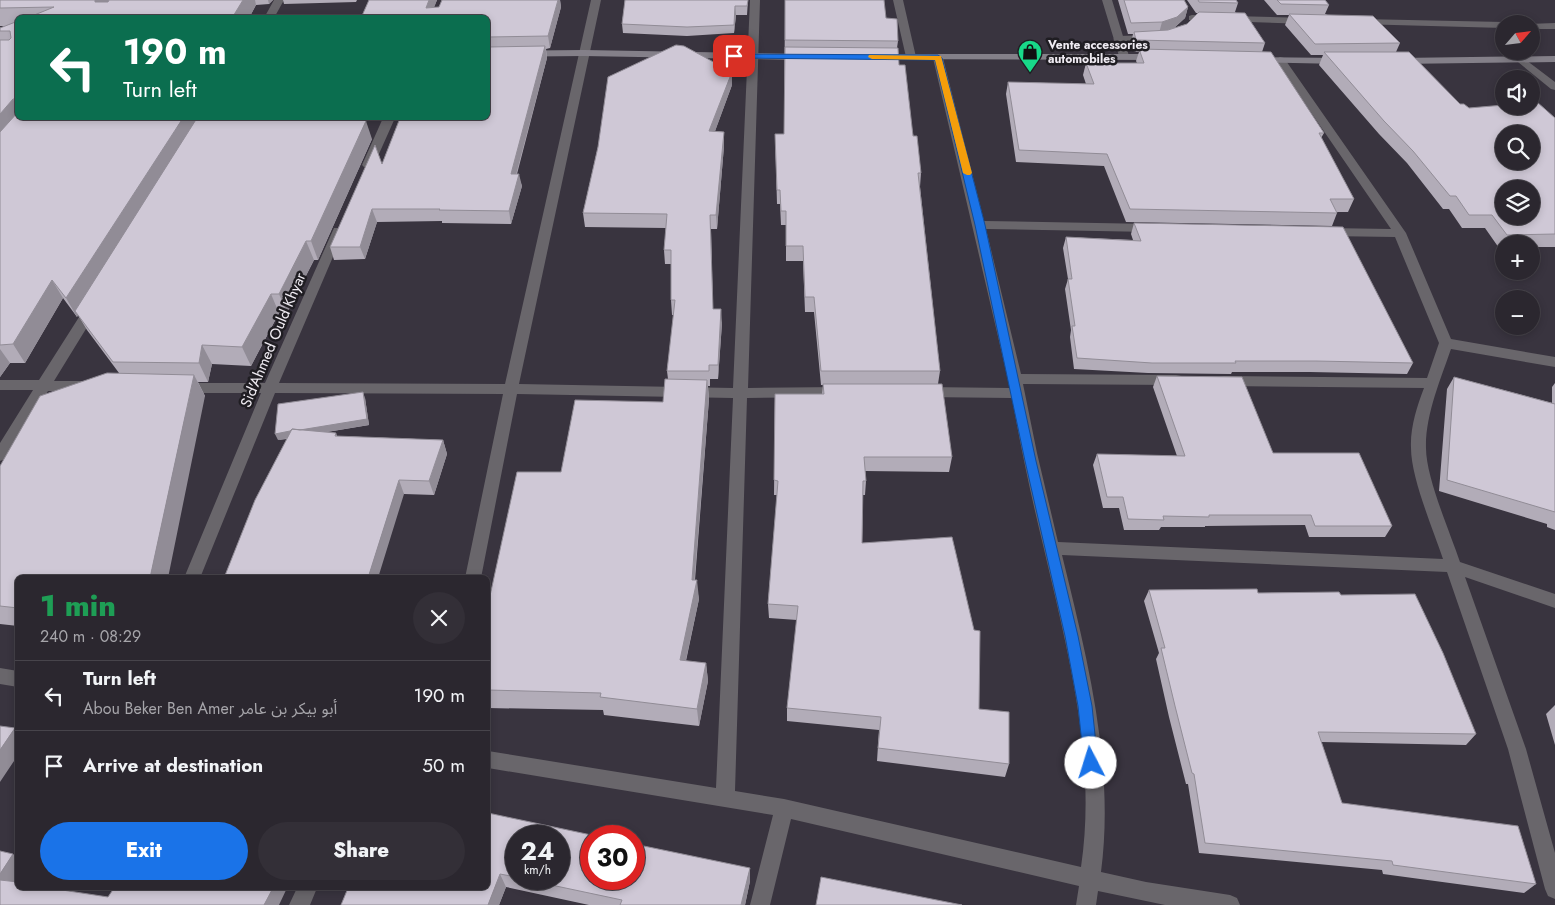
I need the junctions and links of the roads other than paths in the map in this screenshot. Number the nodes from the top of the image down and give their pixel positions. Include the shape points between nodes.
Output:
1 (279, 0) edge
2 (596, 0) edge
3 (755, 0) edge
4 (898, 0) edge
5 (1107, 0) edge
6 (271, 15) edge
7 (1188, 19) edge
8 (1318, 21) edge
9 (1347, 22) edge
10 (1495, 25) edge
11 (1540, 26) edge
12 (1555, 26) edge
13 (1160, 38) edge
14 (1118, 39) junction
15 (584, 53) junction
16 (490, 54) edge
17 (753, 56) junction
18 (1124, 56) junction
19 (812, 57) edge
20 (871, 57) edge
21 (911, 57) junction
22 (938, 58) junction
23 (1170, 58) edge
24 (1540, 59) edge
25 (1555, 59) edge
26 (1244, 60) edge
27 (1280, 60) junction
28 (1522, 60) joint
29 (1352, 61) edge
30 (1389, 61) edge
31 (1555, 88) edge
32 (388, 120) edge
33 (362, 178) edge
34 (343, 221) edge
35 (980, 225) junction
36 (1168, 229) edge
37 (1313, 232) edge
38 (1400, 233) junction
39 (101, 293) edge
40 (1446, 343) junction
41 (1555, 362) edge
42 (1192, 380) edge
43 (1212, 380) edge
44 (1434, 383) junction
45 (0, 385) edge
46 (45, 385) junction
47 (103, 386) edge
48 (1016, 386) junction
49 (171, 388) edge
50 (511, 389) junction
51 (269, 390) junction
52 (859, 391) edge
53 (909, 391) edge
54 (740, 393) junction
55 (0, 455) edge
56 (1051, 548) junction
57 (1452, 566) junction
58 (193, 575) edge
59 (474, 575) edge
60 (1555, 601) edge
61 (0, 676) edge
62 (15, 678) edge
63 (490, 760) edge
64 (724, 798) junction
65 (784, 808) junction
66 (1091, 878) junction
67 (1555, 888) edge
68 (307, 890) edge
69 (299, 905) edge
70 (760, 905) edge
71 (1086, 905) edge
72 (1230, 905) edge

1 - 6 street
2 - 15 street
3 - 17 street
4 - 21 street
5 - 14 street
7 - 8 street
9 - 10 street
11 - 12 street
13 - 14 street
14 - 18 street
15 - 16 street
15 - 17 street
15 - 50 street
17 - 19 street
17 - 54 street
18 - 22 street
18 - 23 street
20 - 21 street
21 - 22 street
22 - 35 street
24 - 25 street
26 - 27 street
27 - 29 street
27 - 38 street
28 - 30 street
28 - 31 street
32 - 33 street
34 - 51 street, Sid'Ahmed Ould Khyar
35 - 36 street
35 - 48 street
37 - 38 street
38 - 40 street
39 - 46 street
40 - 41 street
40 - 44 street
42 - 48 street
43 - 44 street
44 - 57 street via 1424,408 1418,448 1424,479
45 - 46 street
46 - 47 street
46 - 55 street
48 - 53 street
48 - 56 street
49 - 51 street
50 - 51 street
50 - 54 street
50 - 59 street
51 - 58 street, Sid'Ahmed Ould Khyar
52 - 54 street
54 - 64 street
56 - 57 street
56 - 66 street via 1072,636 1090,744 1094,819
57 - 60 street
57 - 67 street via 1517,749
61 - 62 street
63 - 64 street
64 - 65 street
65 - 66 street
65 - 70 street
66 - 71 street
66 - 72 street via 1146,892
68 - 69 street

